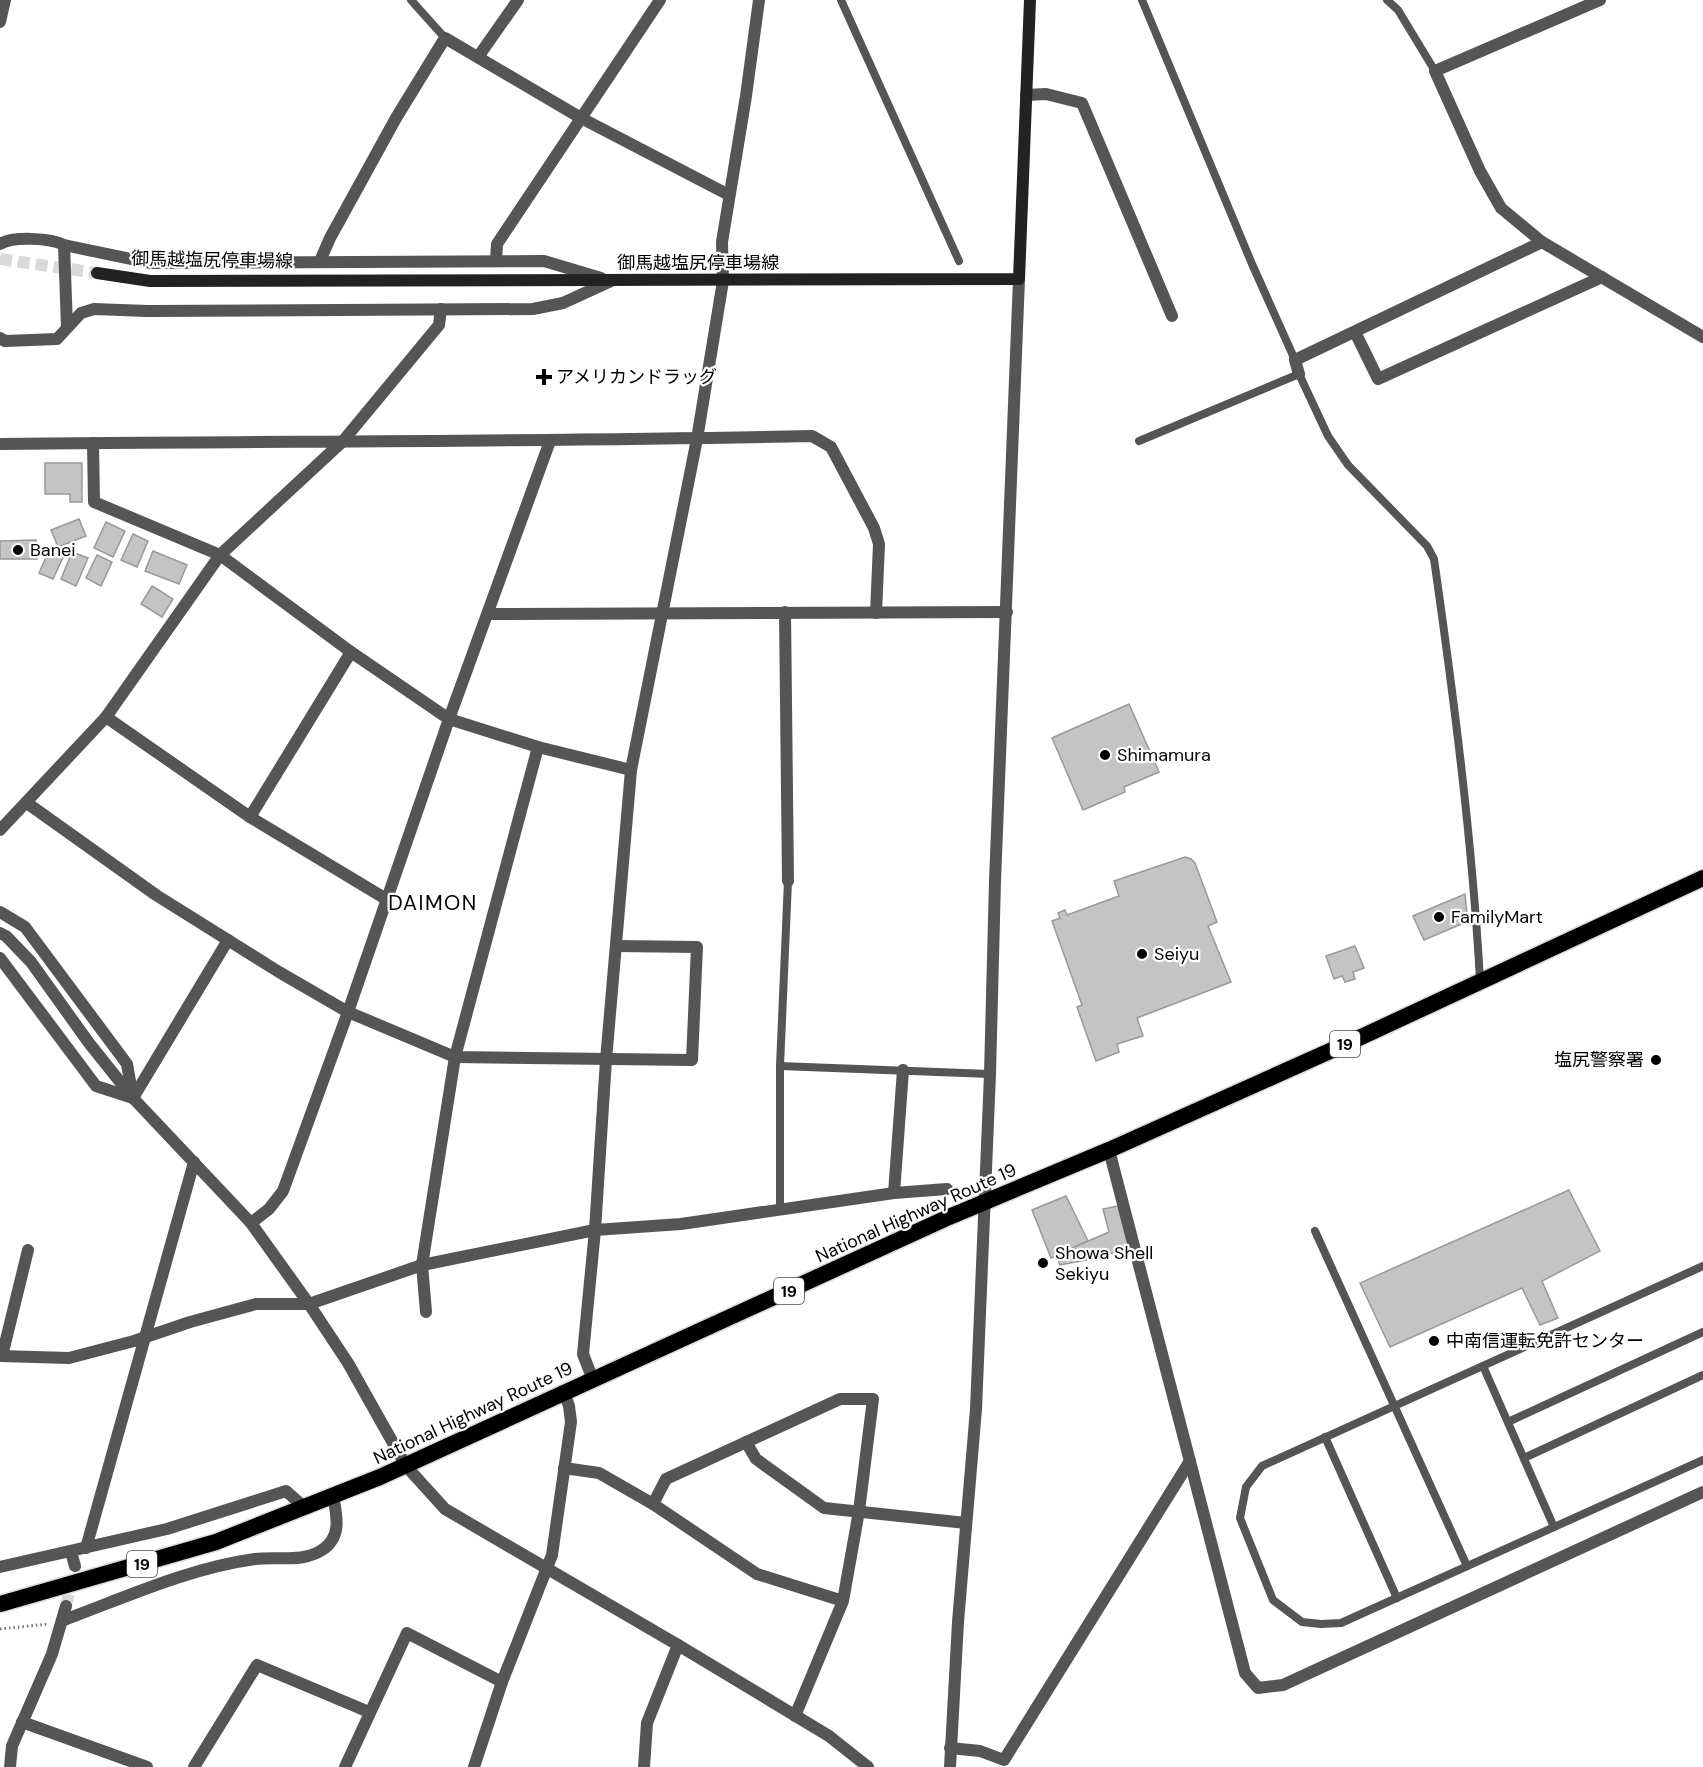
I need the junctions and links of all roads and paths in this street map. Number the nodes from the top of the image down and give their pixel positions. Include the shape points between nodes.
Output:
1 (5, 0) edge
2 (411, 0) edge
3 (518, 0) edge
4 (660, 0) edge
5 (759, 0) edge
6 (841, 0) edge
7 (1030, 0) edge
8 (1142, 0) edge
9 (1387, 0) edge
10 (1600, 0) edge
11 (0, 22) edge
12 (445, 38) junction
13 (478, 57) junction
14 (1435, 71) junction
15 (1026, 95) junction
16 (581, 118) junction
17 (729, 195) junction
18 (2, 241) edge
19 (1542, 242) junction
20 (64, 245) junction
21 (496, 260) junction
22 (320, 261) junction
23 (959, 261) dead end
24 (97, 273) tunnel mouth
25 (1602, 277) junction
26 (1020, 279) junction
27 (611, 281) junction
28 (723, 281) junction
29 (441, 309) junction
30 (1173, 316) dead end
31 (67, 327) junction
32 (1355, 332) junction
33 (1703, 337) edge
34 (0, 338) edge
35 (1295, 360) junction
36 (1299, 374) junction
37 (697, 439) junction
38 (343, 441) junction
39 (550, 441) junction
40 (1139, 441) dead end
41 (93, 443) junction
42 (0, 444) edge
43 (220, 555) junction
44 (785, 612) junction
45 (1007, 612) junction
46 (661, 613) junction
47 (876, 613) junction
48 (488, 614) junction
49 (351, 652) junction
50 (106, 717) junction
51 (449, 719) junction
52 (538, 747) junction
53 (631, 770) junction
54 (27, 803) junction
55 (250, 817) junction
56 (0, 830) edge
57 (1703, 878) edge
58 (788, 881) joint
59 (386, 899) junction
60 (0, 912) edge
61 (0, 933) edge
62 (228, 940) junction
63 (616, 946) junction
64 (0, 958) edge
65 (1480, 980) junction
66 (348, 1012) junction
67 (455, 1057) junction
68 (606, 1060) junction
69 (780, 1066) junction
70 (903, 1070) junction
71 (990, 1074) junction
72 (133, 1098) junction
73 (1109, 1150) junction
74 (194, 1162) junction
75 (947, 1189) dead end
76 (894, 1193) junction
77 (984, 1202) junction
78 (780, 1211) junction
79 (251, 1223) junction
80 (595, 1230) junction
81 (1315, 1231) dead end
82 (27, 1250) dead end
83 (422, 1265) junction
84 (1702, 1269) edge
85 (309, 1304) junction
86 (426, 1312) dead end
87 (1703, 1332) edge
88 (143, 1338) junction
89 (1, 1356) edge
90 (1483, 1366) junction
91 (1703, 1376) edge
92 (593, 1380) junction
93 (564, 1392) junction
94 (1395, 1406) junction
95 (1508, 1422) junction
96 (1325, 1437) junction
97 (746, 1442) junction
98 (1524, 1458) junction
99 (1703, 1460) edge
100 (1190, 1461) junction
101 (406, 1466) junction
102 (564, 1468) junction
103 (1703, 1492) edge
104 (333, 1496) junction
105 (652, 1504) junction
106 (304, 1507) junction
107 (859, 1511) junction
108 (966, 1523) junction
109 (1554, 1527) junction
110 (86, 1548) junction
111 (71, 1552) junction
112 (75, 1566) tunnel mouth
113 (1467, 1566) junction
114 (0, 1567) edge
115 (547, 1570) junction
116 (1397, 1598) junction
117 (843, 1602) junction
118 (0, 1604) edge
119 (66, 1606) tunnel mouth
120 (59, 1622) junction
121 (0, 1629) edge
122 (678, 1645) junction
123 (502, 1682) junction
124 (369, 1712) junction
125 (795, 1716) junction
126 (22, 1722) junction
127 (950, 1748) junction
128 (476, 1766) edge
129 (10, 1767) edge
130 (147, 1767) edge
131 (194, 1767) edge
132 (345, 1767) edge
133 (644, 1767) edge
134 (868, 1767) edge
135 (950, 1767) edge

1 - 11 street
2 - 12 lane
3 - 13 street
4 - 16 street
5 - 17 street
6 - 23 lane
7 - 15 main road
8 - 35 lane
9 - 14 lane via 1398,10
10 - 14 street
12 - 13 street
12 - 22 street via 391,128
13 - 16 street
14 - 19 street via 1501,208
15 - 26 main road
15 - 30 street via 1046,94 1082,103
16 - 17 street
16 - 21 street via 497,244
17 - 28 street via 722,242
18 - 20 street via 54,240
19 - 25 street
19 - 32 street
20 - 22 street via 150,263
20 - 31 street
21 - 22 street
21 - 27 street via 544,261
24 - 27 main road, 御馬越塩尻停車場線 via 150,281
25 - 32 street via 1378,379
25 - 33 street
26 - 28 main road, 御馬越塩尻停車場線
26 - 45 street
27 - 28 main road, 御馬越塩尻停車場線
27 - 29 street via 563,303 532,309
28 - 37 street
29 - 31 street via 94,309 81,313
29 - 38 street via 439,326
31 - 34 street via 57,339
32 - 35 street
35 - 36 street
36 - 40 lane
36 - 65 lane via 1328,436 1348,465 1417,534 1434,559 1454,693
37 - 39 street
37 - 46 street
37 - 47 street via 812,436 831,447 879,544
38 - 39 street
38 - 41 street
38 - 43 street
39 - 48 street
41 - 42 street
41 - 43 street via 94,502
43 - 49 street
43 - 50 street
44 - 46 street
44 - 47 street
44 - 58 street
45 - 47 street
45 - 71 street
46 - 48 street
46 - 53 street
48 - 51 street
49 - 51 street
49 - 55 street
50 - 54 street
50 - 55 street
51 - 52 street
51 - 59 street
52 - 53 street
52 - 67 street
53 - 63 street
54 - 56 street
54 - 62 street via 156,895
55 - 59 street
57 - 65 highway, National Highway Route 19 / 19
58 - 69 lane
59 - 66 street
60 - 72 street via 25,927 127,1064
61 - 72 street via 31,962
62 - 66 street
62 - 72 street
63 - 68 street
63 - 68 street via 697,947 692,1060
64 - 72 street via 96,1086
65 - 73 highway, National Highway Route 19 / 19
66 - 67 street
66 - 79 street via 283,1191
67 - 68 street
67 - 83 street
68 - 80 street
69 - 70 lane
69 - 78 lane
70 - 71 lane
70 - 76 street
71 - 77 street
72 - 74 street
73 - 77 highway, National Highway Route 19 / 19
73 - 100 street
74 - 79 street
74 - 88 street
75 - 76 street
76 - 78 street
77 - 92 highway, National Highway Route 19 / 19
77 - 108 street via 976,1409
78 - 80 street
79 - 85 street
80 - 83 street
80 - 92 street via 583,1354
81 - 94 lane
82 - 89 street
83 - 85 street
83 - 86 street
84 - 90 lane
85 - 88 street via 256,1304
85 - 101 street
87 - 95 lane
88 - 89 street via 69,1358
88 - 110 street
90 - 94 lane
90 - 95 lane
91 - 98 lane
92 - 93 highway, National Highway Route 19 / 19
93 - 101 highway, National Highway Route 19 / 19
93 - 102 street via 571,1422
94 - 96 lane
94 - 113 lane
95 - 98 lane
96 - 116 lane
96 - 116 lane via 1262,1466 1246,1487 1240,1518 1273,1600 1302,1622 1322,1624 1341,1623
97 - 105 street via 666,1479
97 - 107 street via 756,1459 824,1508
97 - 107 street via 840,1399 873,1399
98 - 109 lane
99 - 109 lane
100 - 103 street via 1245,1673 1258,1688 1283,1684
100 - 127 street via 1004,1760 980,1751
101 - 104 highway, National Highway Route 19 / 19
101 - 115 street via 445,1509
102 - 105 street via 599,1473
102 - 115 street
104 - 106 highway, National Highway Route 19 / 19
104 - 120 street via 336,1536 322,1550 295,1559 269,1557 227,1563
105 - 117 street via 757,1574
106 - 110 street via 286,1491 167,1529
106 - 118 highway, National Highway Route 19 / 19 via 216,1542
107 - 108 street
107 - 117 street
108 - 127 street
109 - 113 lane
110 - 111 street
111 - 112 street
111 - 114 street
113 - 116 lane
115 - 122 street
115 - 123 street
117 - 125 street
119 - 120 street
120 - 121 path
120 - 126 street via 52,1654
122 - 125 street
122 - 133 street via 647,1723
123 - 124 street via 407,1633
123 - 128 street
124 - 131 street via 258,1665
124 - 132 street
125 - 134 street via 829,1736
126 - 129 street via 12,1746
126 - 130 street
127 - 135 street

